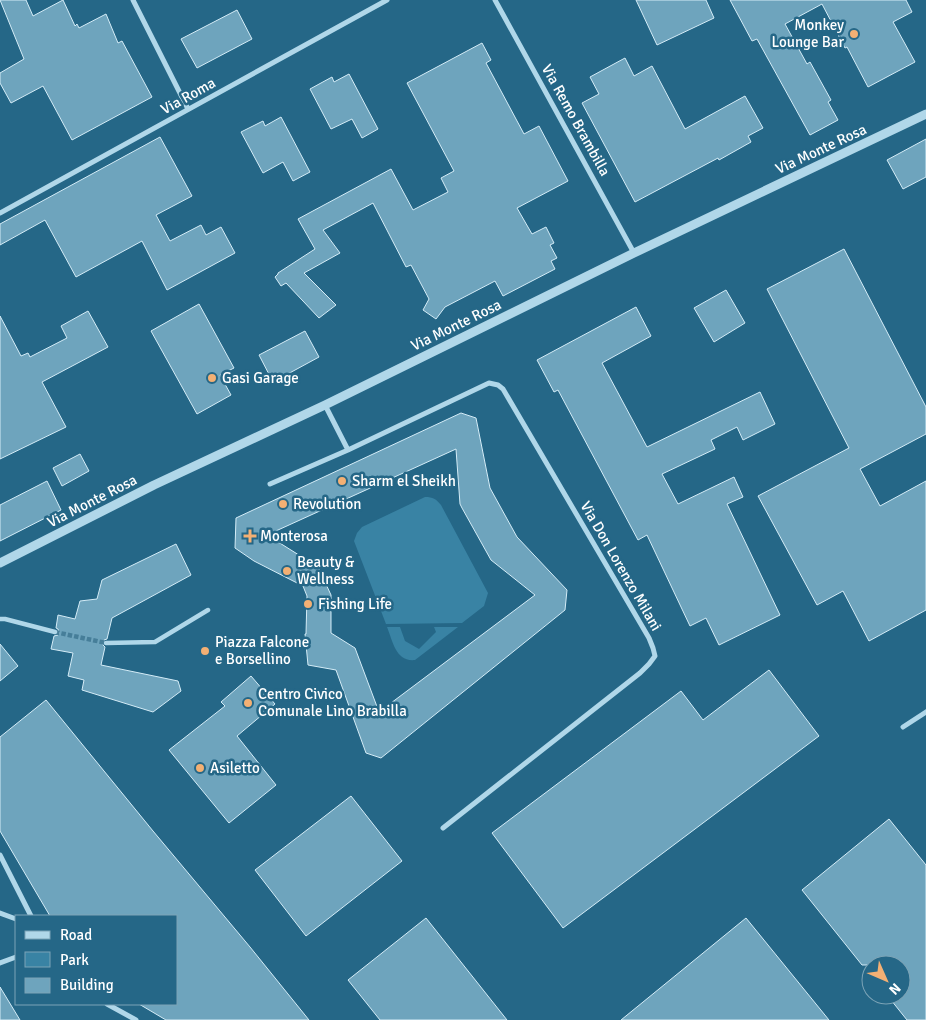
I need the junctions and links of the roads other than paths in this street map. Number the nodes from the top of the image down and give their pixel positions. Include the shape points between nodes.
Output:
1 (133, 0) edge
2 (387, 0) edge
3 (495, 0) edge
4 (188, 110) junction
5 (926, 114) edge
6 (0, 213) edge
7 (634, 253) junction
8 (325, 405) junction
9 (348, 450) junction
10 (270, 484) dead end
11 (0, 563) edge
12 (208, 610) dead end
13 (0, 619) edge
14 (55, 632) tunnel mouth
15 (106, 643) tunnel mouth
16 (926, 712) edge
17 (903, 727) dead end
18 (443, 828) dead end
19 (0, 855) edge
20 (0, 913) edge
21 (30, 915) edge
22 (15, 919) edge
23 (15, 957) edge
24 (0, 963) edge
25 (109, 1005) edge
26 (136, 1020) edge

1 - 4 street
2 - 4 street, Via Roma
3 - 7 street, Via Remo Brambilla
4 - 6 street, Via Roma
5 - 7 street, Via Monte Rosa
7 - 8 street, Via Monte Rosa
8 - 9 street
8 - 11 street, Via Monte Rosa via 154,485
9 - 10 street
9 - 18 street, Via Don Lorenzo Milani via 489,383 498,385 653,648 654,656 640,673
12 - 15 street via 155,642
13 - 14 street
16 - 17 street
19 - 21 street
20 - 22 street
23 - 24 street
25 - 26 street

